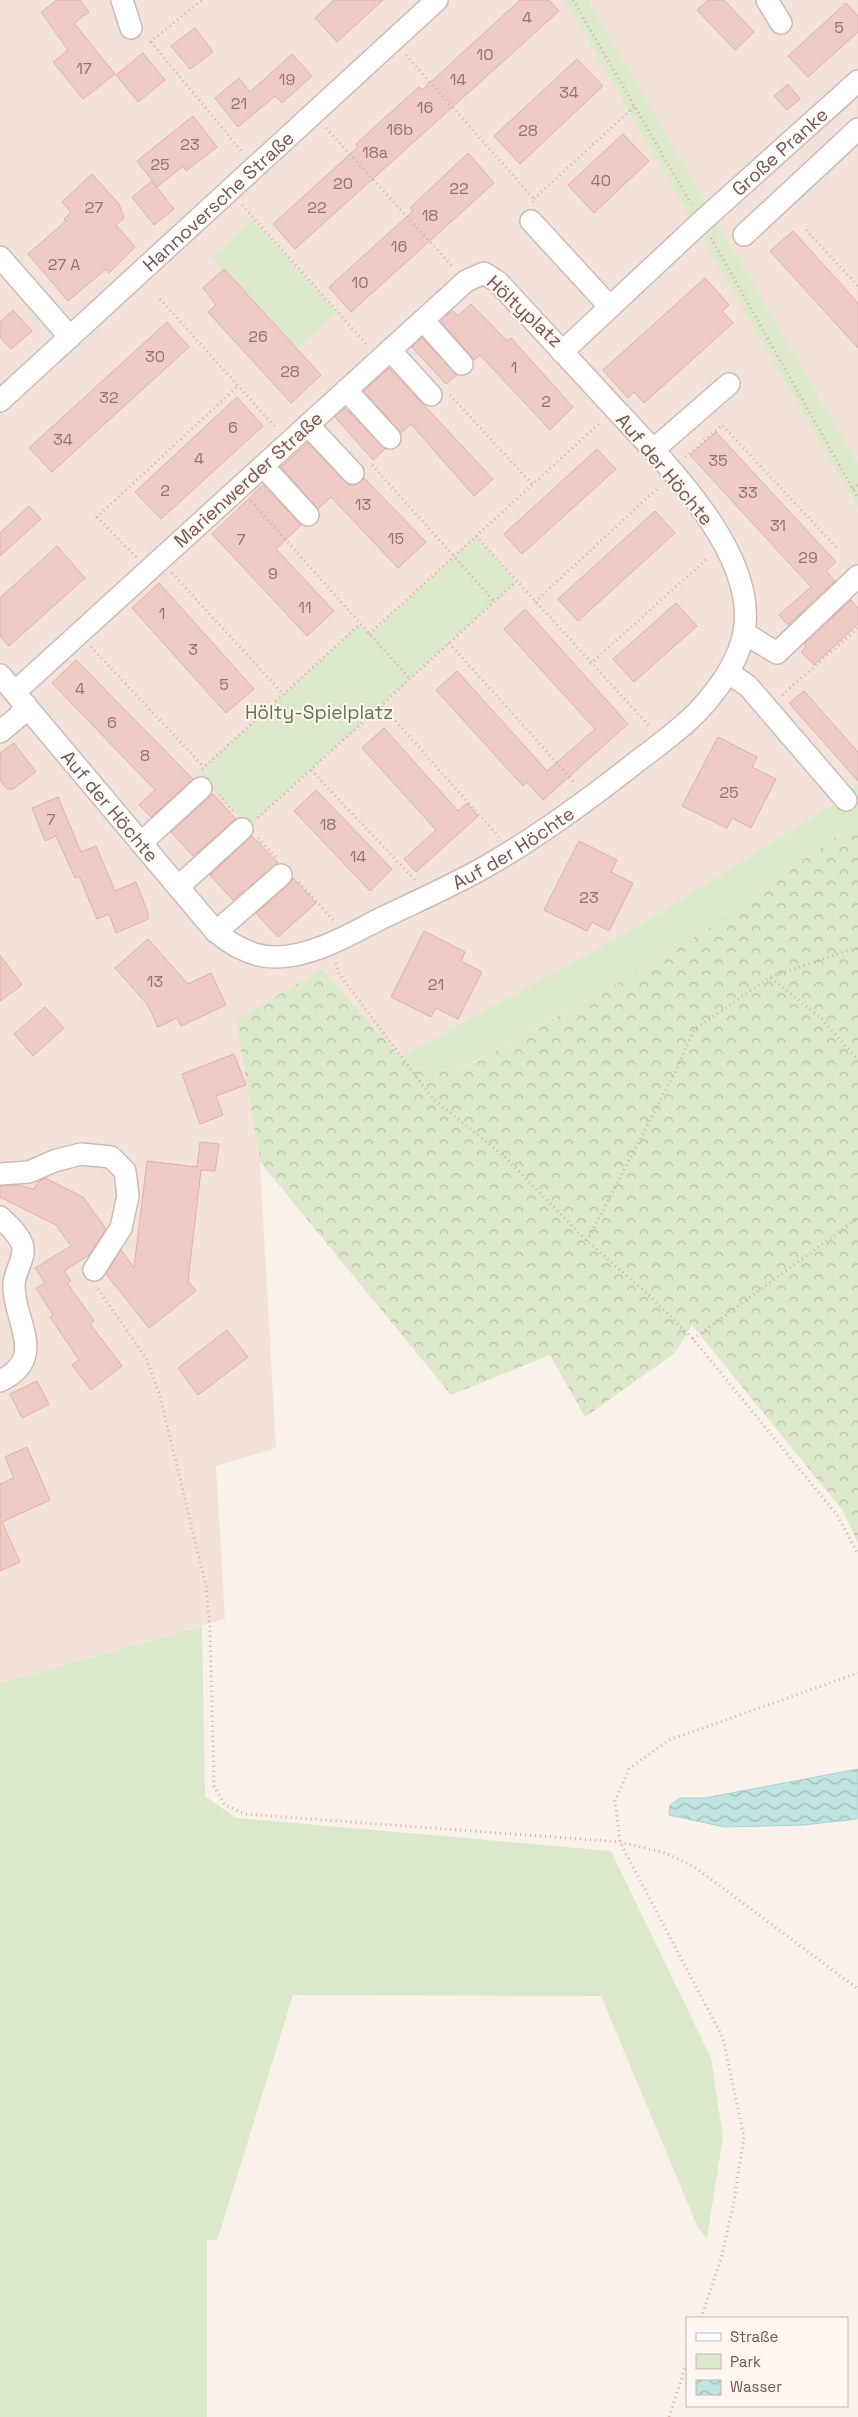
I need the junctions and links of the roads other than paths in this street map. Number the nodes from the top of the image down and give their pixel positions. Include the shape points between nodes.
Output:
1 (122, 0) edge
2 (437, 0) edge
3 (767, 0) edge
4 (781, 23) dead end
5 (131, 28) road end
6 (858, 81) edge
7 (858, 128) edge
8 (531, 221) road end
9 (701, 222) joint
10 (744, 235) dead end
11 (0, 257) edge
12 (475, 277) joint
13 (610, 307) junction
14 (423, 320) junction
15 (70, 337) junction
16 (562, 352) junction
17 (385, 355) junction
18 (462, 364) dead end
19 (729, 384) dead end
20 (346, 390) junction
21 (439, 393) road end
22 (0, 402) edge
23 (308, 425) junction
24 (390, 438) dead end
25 (653, 450) junction
26 (263, 466) junction
27 (361, 467) road end
28 (308, 515) dead end
29 (858, 576) edge
30 (744, 633) junction
31 (728, 673) junction
32 (0, 675) edge
33 (21, 698) junction
34 (0, 732) edge
35 (201, 788) dead end
36 (846, 800) dead end
37 (245, 828) road end
38 (141, 843) junction
39 (285, 871) road end
40 (178, 887) junction
41 (216, 932) junction
42 (0, 1174) edge
43 (0, 1217) edge
44 (94, 1270) road end
45 (0, 1381) edge

1 - 5 street
2 - 15 street, Hannoversche Straße
3 - 4 street
6 - 9 street, Große Pranke
7 - 10 street
8 - 13 street
9 - 13 street, Höltyplatz
11 - 15 street
12 - 14 street, Marienwerder Straße
12 - 16 street, Höltyplatz via 498,282
13 - 16 street, Höltyplatz
14 - 17 street, Marienwerder Straße
14 - 18 street
15 - 22 street, Hannoversche Straße
16 - 25 street, Auf der Höchte
17 - 20 street, Marienwerder Straße
17 - 21 street
19 - 25 street
20 - 23 street, Marienwerder Straße
20 - 24 street
23 - 26 street, Marienwerder Straße
23 - 27 street
25 - 30 street, Auf der Höchte via 703,512 724,544 737,572 745,608
26 - 28 street
26 - 33 street, Marienwerder Straße via 78,634
29 - 30 street via 777,652
30 - 31 street, Auf der Höchte
31 - 36 street via 748,686
31 - 41 street, Auf der Höchte via 700,709 589,798 485,867 430,895 303,954 275,957 251,954 231,945
32 - 33 street, Auf der Höchte
33 - 34 street, Marienwerder Straße via 18,717
33 - 38 street, Auf der Höchte
35 - 38 street
37 - 40 street
38 - 40 street, Auf der Höchte
39 - 41 street
40 - 41 street, Auf der Höchte
42 - 44 street via 29,1172 80,1154 111,1157 126,1171 128,1196 122,1228
43 - 45 street via 23,1246 14,1284 15,1303 27,1341 25,1358

